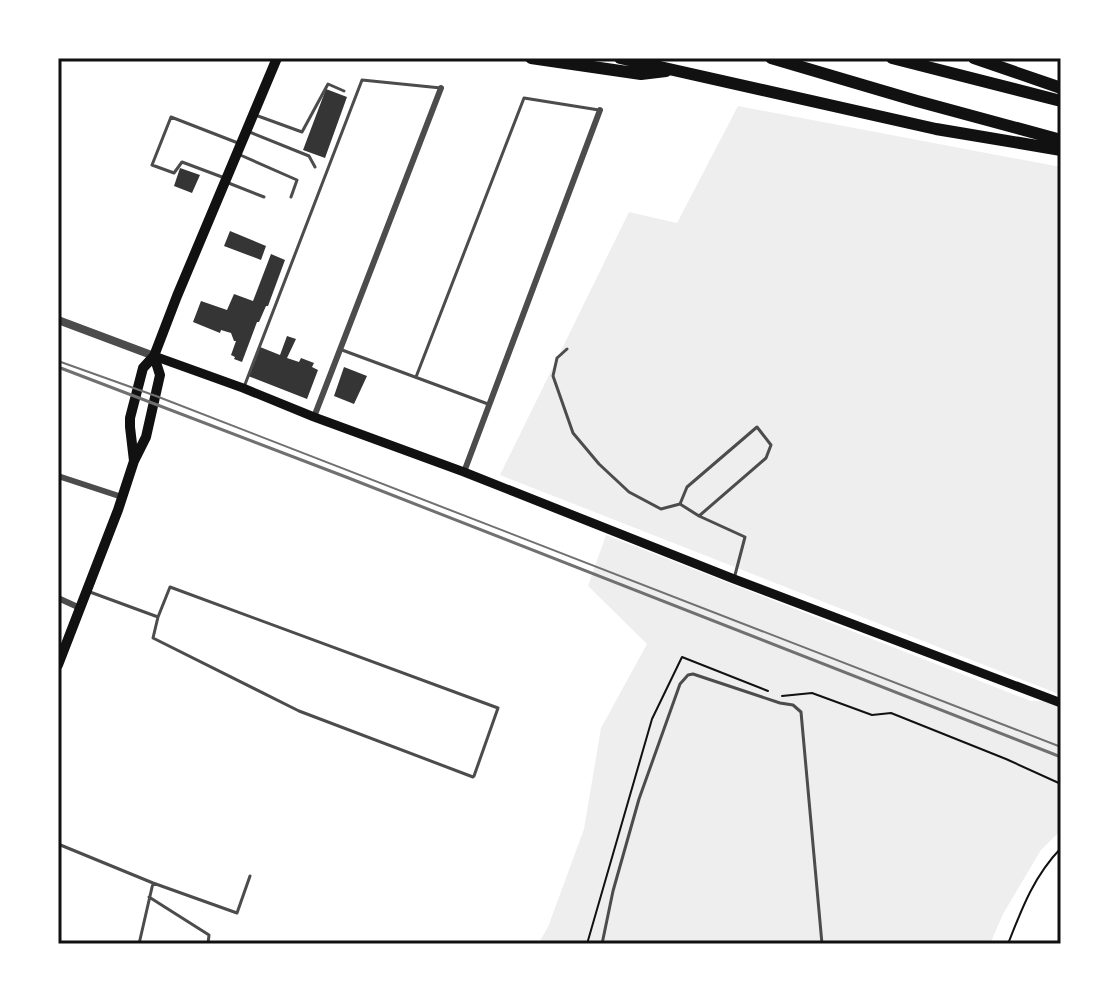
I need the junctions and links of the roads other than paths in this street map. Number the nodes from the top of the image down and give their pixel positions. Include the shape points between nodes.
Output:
1 (277, 58) edge
2 (531, 58) edge
3 (620, 58) edge
4 (771, 58) edge
5 (892, 58) edge
6 (974, 58) edge
7 (673, 70) junction
8 (441, 88) joint
9 (1061, 88) edge
10 (344, 91) dead end
11 (1061, 101) edge
12 (600, 110) joint
13 (254, 114) junction
14 (247, 131) junction
15 (1061, 140) edge
16 (240, 149) junction
17 (1061, 150) edge
18 (315, 167) dead end
19 (227, 181) junction
20 (264, 197) dead end
21 (291, 197) dead end
22 (58, 320) edge
23 (340, 349) junction
24 (567, 349) dead end
25 (154, 356) junction
26 (416, 377) junction
27 (243, 388) junction
28 (488, 404) junction
29 (314, 417) junction
30 (134, 461) junction
31 (464, 472) junction
32 (58, 476) edge
33 (122, 497) junction
34 (680, 504) junction
35 (699, 516) junction
36 (734, 579) junction
37 (87, 591) junction
38 (58, 598) edge
39 (80, 608) junction
40 (158, 617) junction
41 (58, 665) edge
42 (1061, 703) edge
43 (58, 844) edge
44 (250, 876) dead end
45 (153, 883) junction
46 (149, 897) junction
47 (139, 944) edge
48 (208, 944) edge
49 (602, 944) edge
50 (822, 944) edge

1 - 13 main road
2 - 7 highway via 641,74
3 - 7 highway
4 - 15 highway
5 - 11 highway
6 - 9 highway
7 - 17 highway via 936,129
8 - 23 street
8 - 27 lane via 362,80
10 - 13 lane via 328,84 302,132
12 - 26 lane via 524,98
12 - 28 street
13 - 14 main road
14 - 16 main road
14 - 18 lane via 309,156
16 - 19 main road
16 - 19 lane via 171,117 152,165 174,173 182,162
16 - 21 lane via 297,180
19 - 20 lane
19 - 25 main road
22 - 25 street
23 - 26 lane
23 - 29 street
24 - 34 lane via 557,358 553,376 573,433 629,492 661,509
25 - 27 main road
25 - 30 main road via 160,375 146,437
25 - 30 main road via 143,368 130,418
26 - 28 lane
27 - 29 main road
28 - 31 street
29 - 31 main road
30 - 33 main road
31 - 36 main road
32 - 33 street
33 - 37 main road
34 - 35 lane
34 - 35 lane via 687,487 757,427 771,445 766,458
35 - 36 lane via 745,537
36 - 42 main road
37 - 39 main road
37 - 40 lane
38 - 39 street
39 - 41 main road
40 - 40 lane via 153,638 299,711 474,776 498,708 171,587
43 - 45 lane
44 - 45 lane via 237,913
45 - 46 lane
46 - 47 lane
46 - 48 lane via 209,935
49 - 50 lane via 639,799 680,684 693,674 801,712

